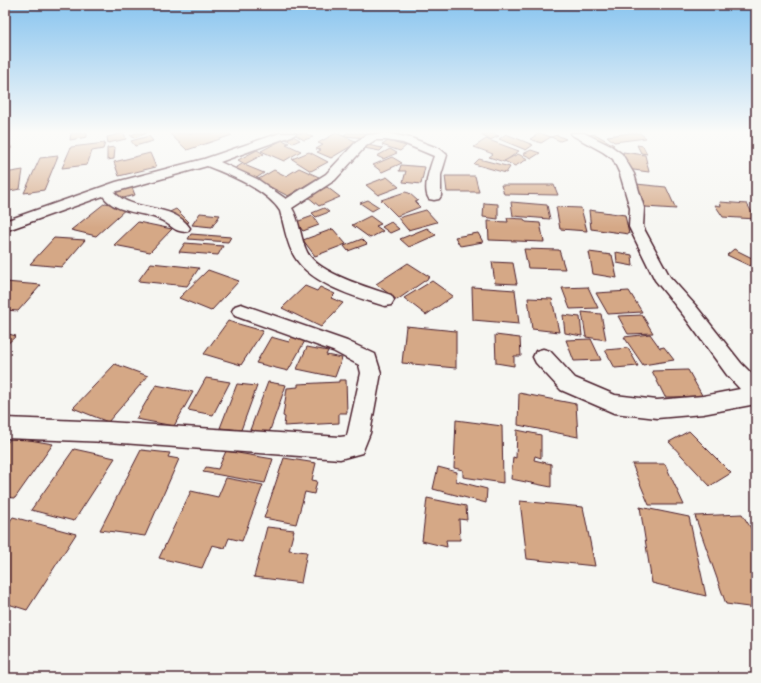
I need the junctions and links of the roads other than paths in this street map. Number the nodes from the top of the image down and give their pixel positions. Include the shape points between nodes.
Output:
1 (197, 165) edge
2 (214, 165) edge
3 (343, 165) edge
4 (438, 165) edge
5 (622, 165) edge
6 (106, 190) junction
7 (434, 196) dead end
8 (285, 206) junction
9 (5, 226) edge
10 (183, 228) dead end
11 (385, 300) dead end
12 (241, 311) dead end
13 (543, 357) dead end
14 (756, 391) edge
15 (756, 395) edge
16 (5, 428) edge

1 - 6 street
2 - 8 street via 271,193
3 - 8 street
4 - 7 street via 434,175
5 - 14 street via 627,174 636,208 636,227 663,280 734,370
6 - 9 street
6 - 10 street via 108,195 120,204 167,216
8 - 11 street via 304,261 324,275
12 - 16 street via 340,346 368,360 371,373 359,433 354,445 340,448 108,432
13 - 15 street via 568,384 614,404 657,409 704,405

